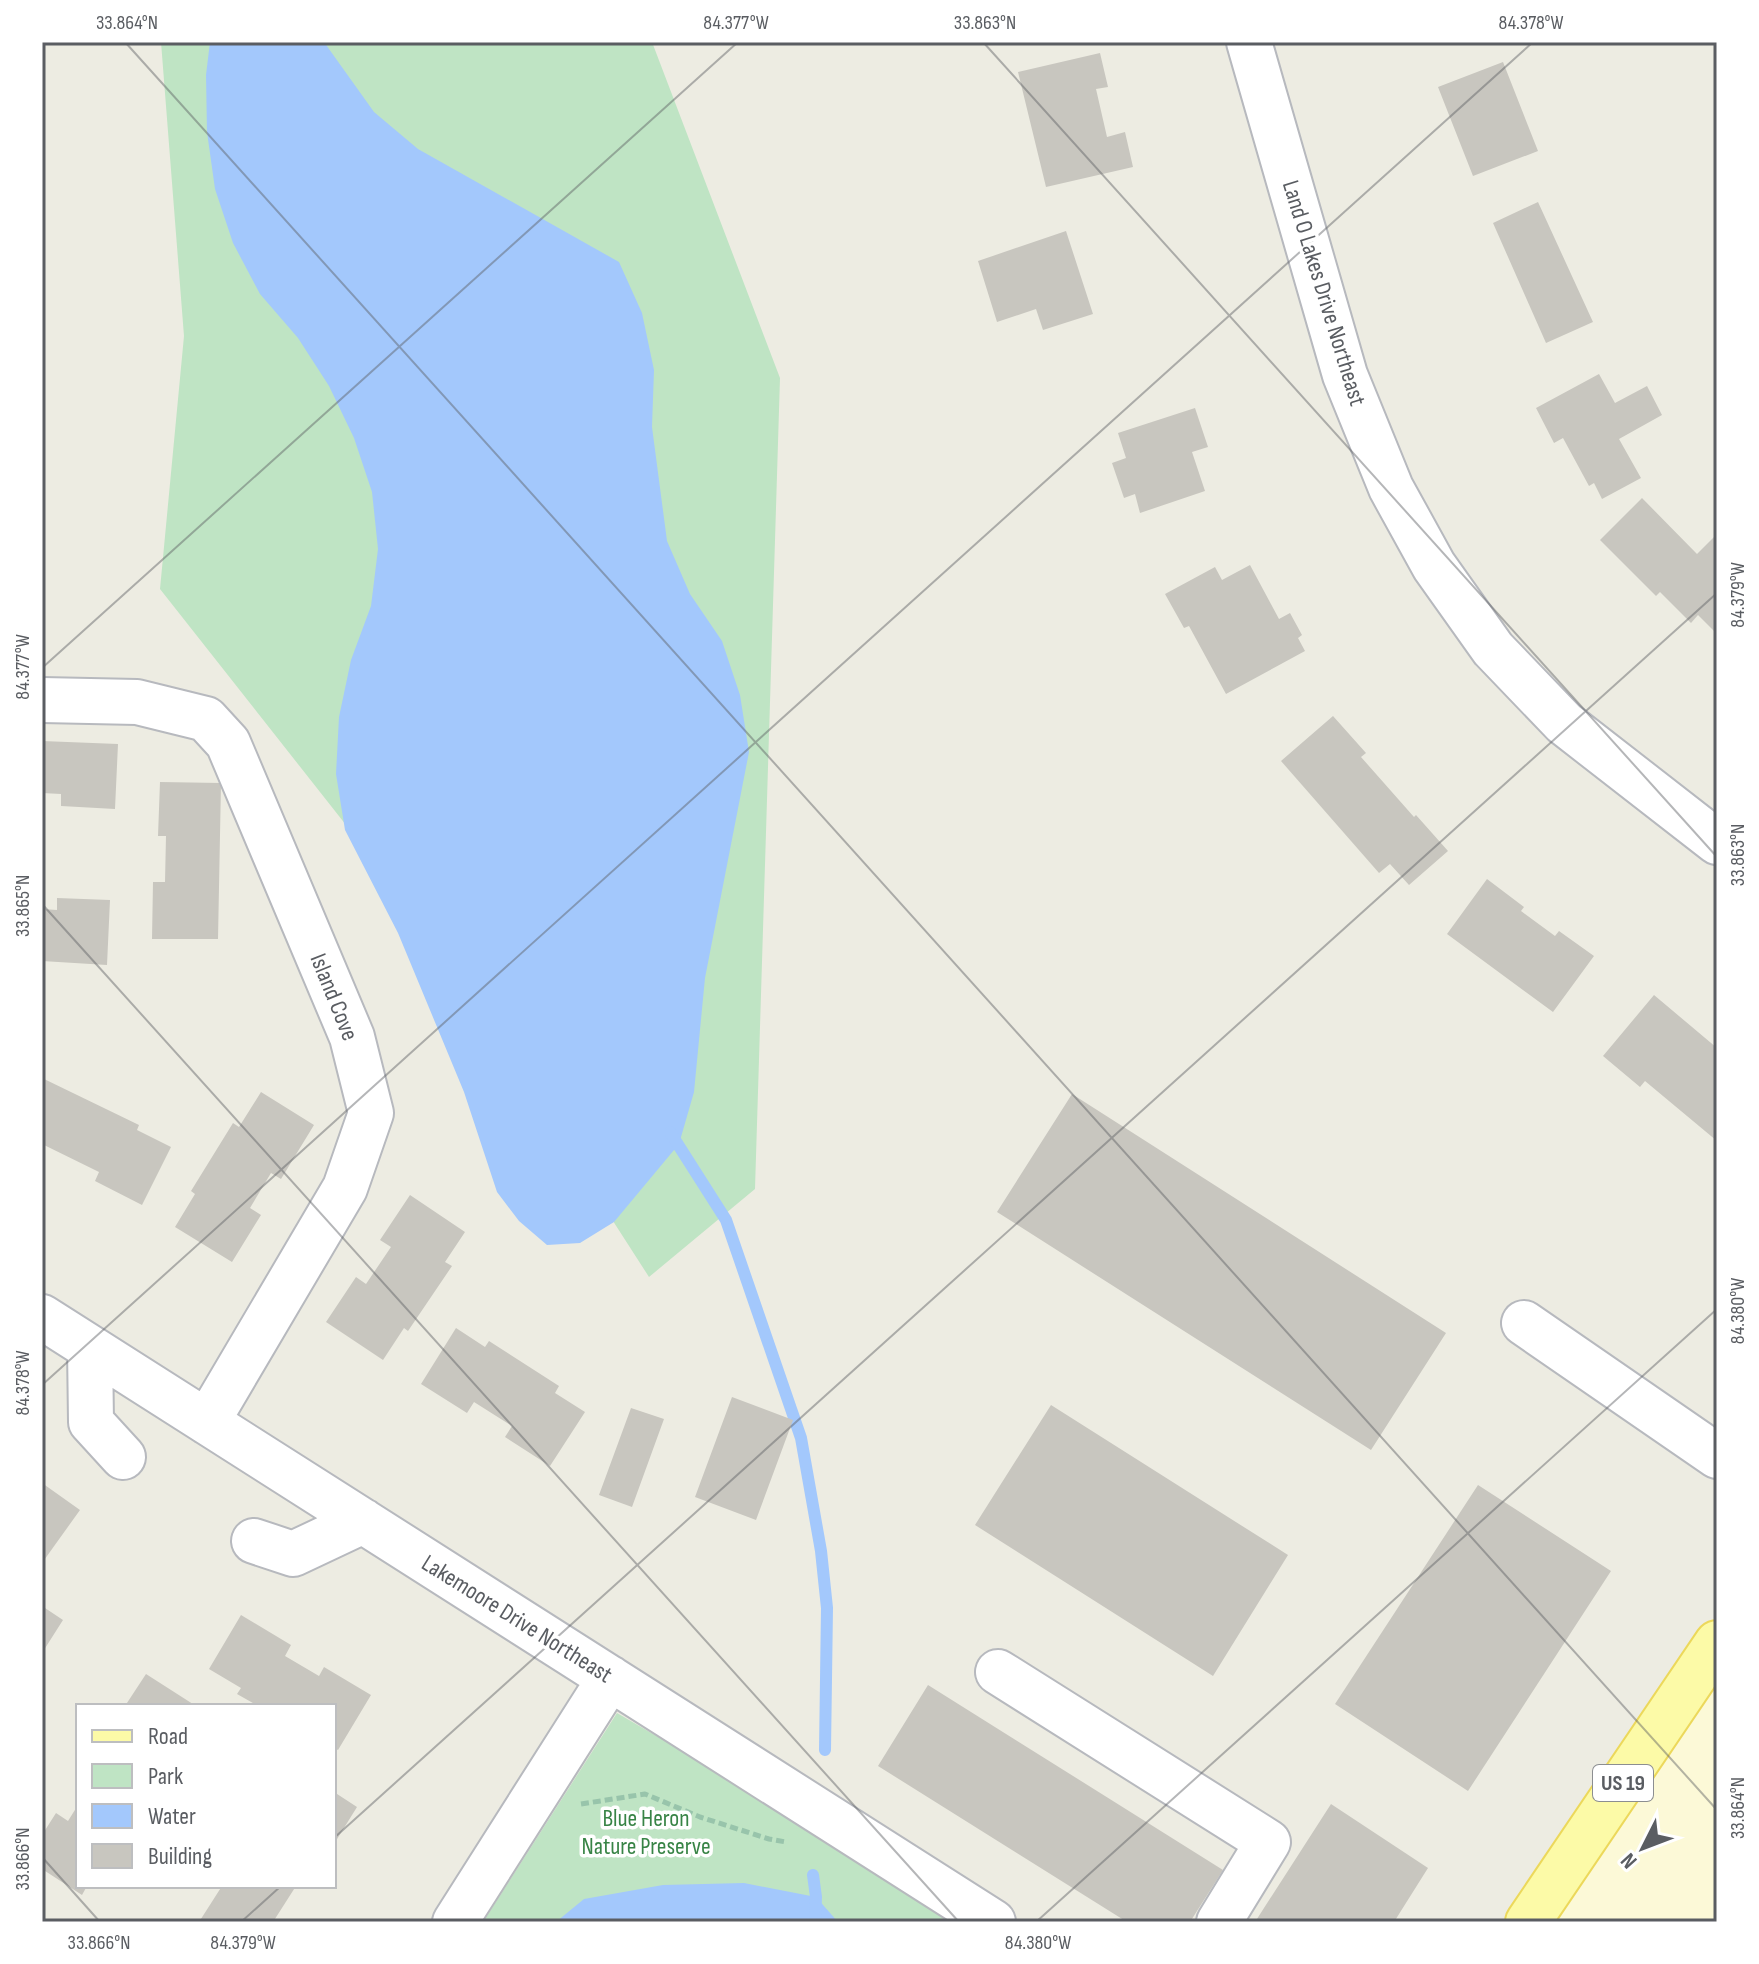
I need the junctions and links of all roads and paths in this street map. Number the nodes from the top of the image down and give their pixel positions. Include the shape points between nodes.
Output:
1 (1249, 42) edge
2 (42, 700) edge
3 (1717, 842) edge
4 (42, 1317) edge
5 (1524, 1323) dead end
6 (90, 1348) junction
7 (207, 1422) junction
8 (1717, 1456) edge
9 (123, 1457) dead end
10 (363, 1521) junction
11 (254, 1541) dead end
12 (1717, 1643) edge
13 (998, 1672) dead end
14 (610, 1678) junction
15 (577, 1804) dead end
16 (795, 1843) dead end
17 (455, 1922) edge
18 (993, 1922) edge
19 (1219, 1922) edge
20 (1528, 1922) edge

1 - 3 street, Land O Lakes Drive Northeast via 1345,375 1391,488 1434,566 1493,649 1564,723
2 - 7 street, Island Cove via 137,702 206,719 228,743 352,1037 371,1113 345,1188
4 - 6 street, Lakemoore Drive Northeast
5 - 8 street
6 - 7 street, Lakemoore Drive Northeast
6 - 9 street via 91,1422
7 - 10 street, Lakemoore Drive Northeast
10 - 11 street via 293,1554
10 - 14 street, Lakemoore Drive Northeast
12 - 20 main road, US 19
13 - 19 street via 1268,1842
14 - 17 street
14 - 18 street, Lakemoore Drive Northeast
15 - 16 path via 645,1794 700,1817

